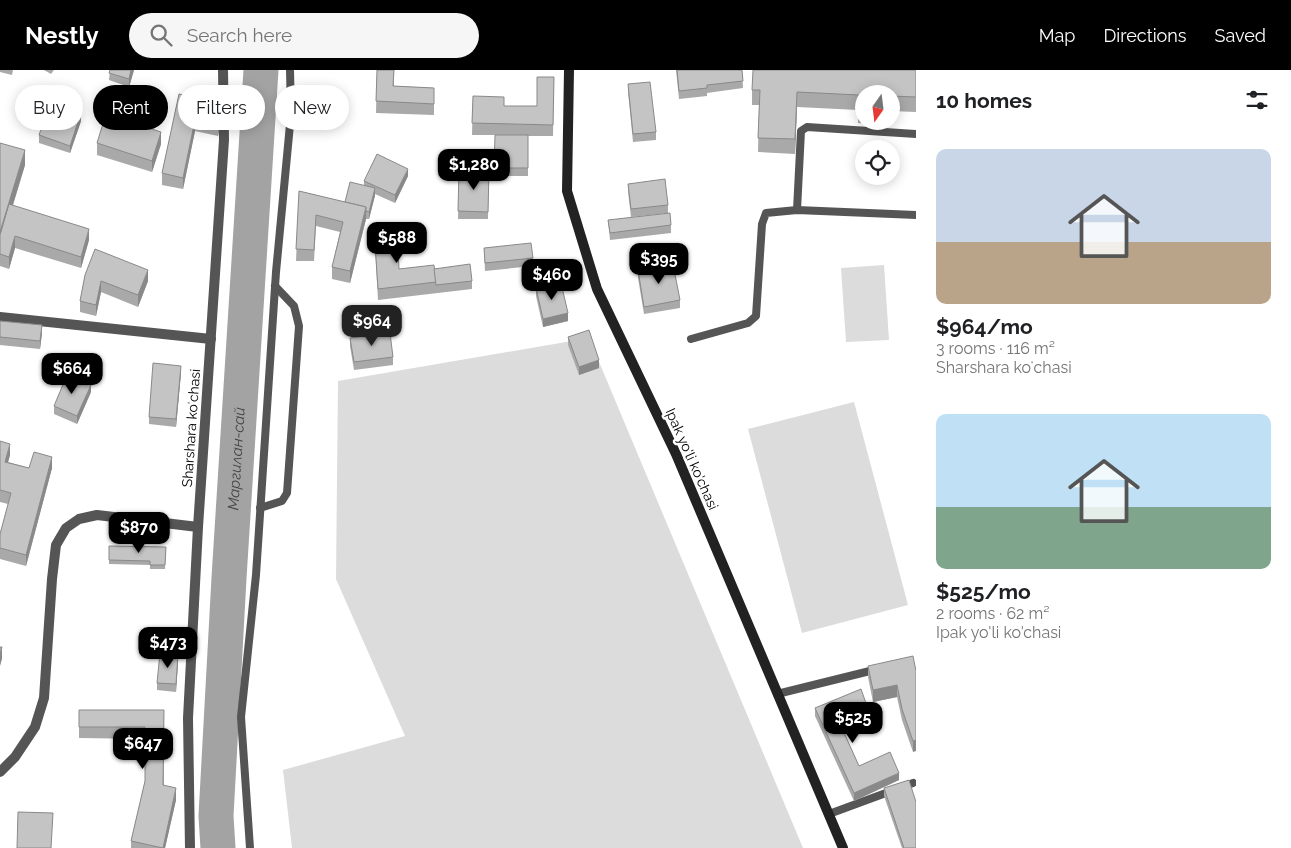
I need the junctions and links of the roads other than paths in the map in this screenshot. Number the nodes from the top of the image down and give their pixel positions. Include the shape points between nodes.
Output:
1 (223, 70) edge
2 (290, 70) edge
3 (569, 70) edge
4 (916, 134) edge
5 (798, 210) junction
6 (916, 216) edge
7 (275, 286) junction
8 (0, 317) edge
9 (691, 338) dead end
10 (211, 339) junction
11 (260, 508) junction
12 (198, 527) junction
13 (888, 666) edge
14 (777, 694) junction
15 (0, 772) edge
16 (913, 783) dead end
17 (829, 814) junction
18 (190, 848) edge
19 (250, 848) edge
20 (843, 848) edge

1 - 10 street, Sharshara koʻchasi via 224,140
2 - 7 lane via 292,114
3 - 14 main road, Ipak yo'li ko'chasi via 567,190 597,289 676,454
4 - 5 lane via 807,127 801,131
5 - 6 lane
5 - 9 lane via 766,213 762,224 756,316 748,323
7 - 11 lane
7 - 11 lane via 294,306 300,326 287,492 282,501
8 - 10 street
10 - 12 street, Sharshara koʻchasi
11 - 19 lane via 241,717
12 - 15 street via 98,516 79,518 66,528 56,545 44,698 35,727 15,757
12 - 18 street, Sharshara koʻchasi via 188,718
13 - 14 lane
14 - 17 main road, Ipak yo'li ko'chasi
16 - 17 lane
17 - 20 main road, Ipak yo'li ko'chasi

